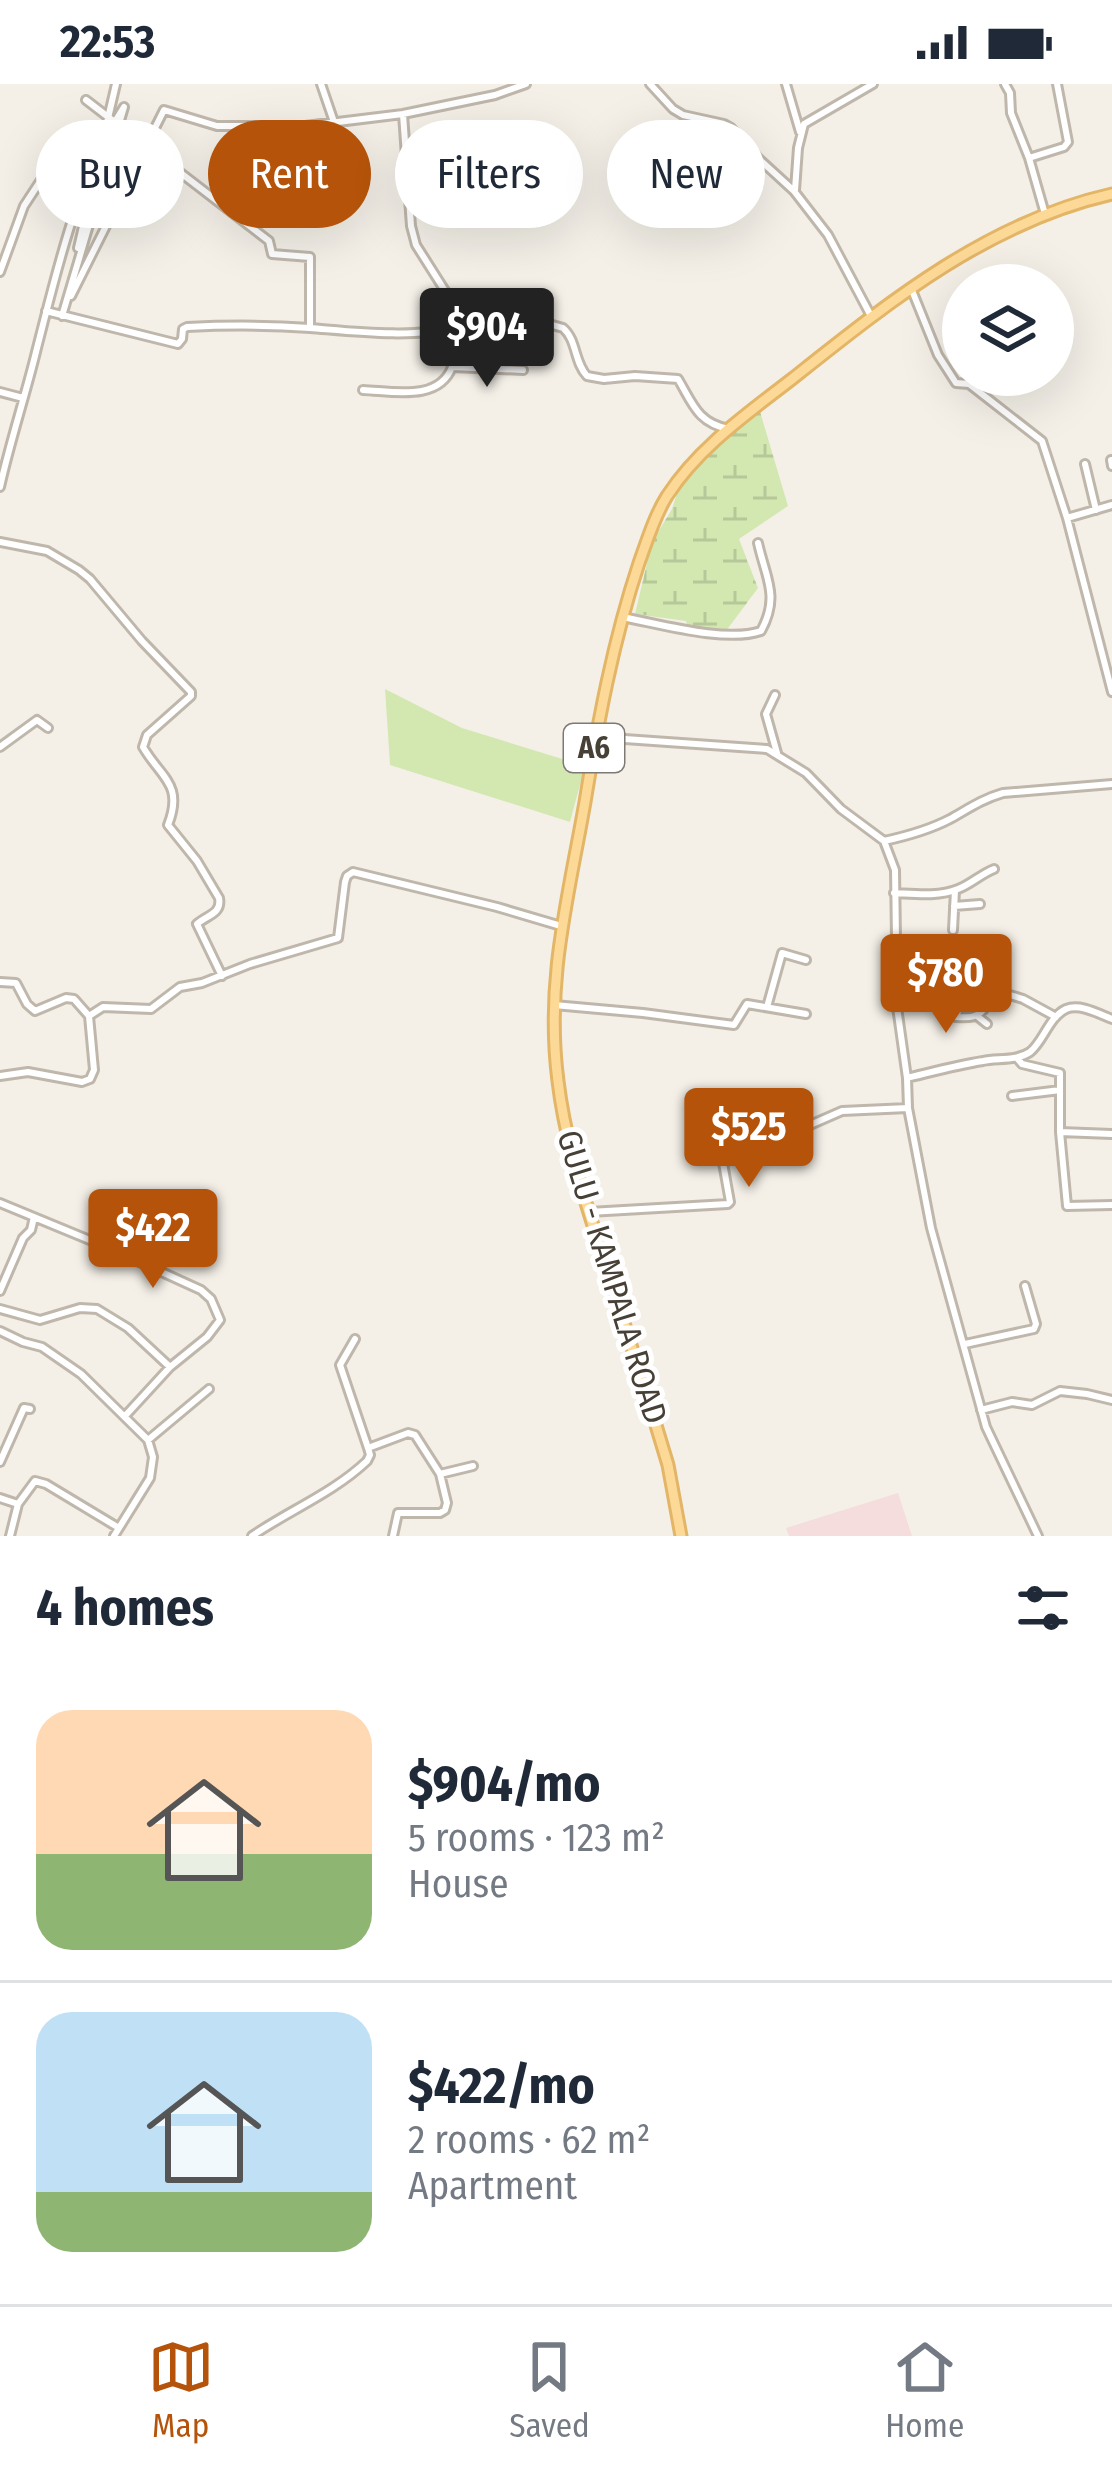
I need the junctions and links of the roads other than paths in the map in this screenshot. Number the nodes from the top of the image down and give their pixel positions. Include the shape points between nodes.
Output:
1 (106, 84) edge
2 (321, 84) edge
3 (526, 84) edge
4 (650, 84) edge
5 (786, 84) edge
6 (873, 84) edge
7 (1005, 84) edge
8 (1057, 84) edge
9 (116, 87) edge
10 (86, 100) dead end
11 (403, 114) junction
12 (333, 120) edge
13 (351, 120) edge
14 (700, 120) edge
15 (208, 123) edge
16 (801, 135) junction
17 (1029, 158) junction
18 (765, 164) edge
19 (36, 188) edge
20 (794, 191) junction
21 (1112, 194) edge
22 (1045, 214) junction
23 (69, 228) edge
24 (88, 228) edge
25 (0, 272) edge
26 (911, 288) junction
27 (46, 311) junction
28 (62, 316) junction
29 (871, 316) junction
30 (455, 323) junction
31 (310, 328) junction
32 (452, 367) junction
33 (523, 370) dead end
34 (363, 390) dead end
35 (0, 392) edge
36 (23, 398) junction
37 (729, 429) junction
38 (1085, 464) dead end
39 (0, 487) edge
40 (1112, 505) edge
41 (1096, 510) junction
42 (1067, 518) junction
43 (0, 542) edge
44 (758, 543) dead end
45 (622, 617) junction
46 (1112, 692) edge
47 (775, 695) dead end
48 (48, 728) dead end
49 (596, 737) junction
50 (0, 747) edge
51 (777, 753) junction
52 (1112, 784) edge
53 (884, 841) junction
54 (994, 868) dead end
55 (955, 890) junction
56 (894, 893) junction
57 (980, 904) dead end
58 (954, 906) junction
59 (560, 926) junction
60 (953, 930) dead end
61 (985, 956) dead end
62 (896, 958) junction
63 (806, 960) dead end
64 (223, 976) junction
65 (0, 982) edge
66 (968, 984) junction
67 (991, 989) junction
68 (554, 1005) junction
69 (986, 1006) dead end
70 (767, 1007) junction
71 (806, 1014) dead end
72 (89, 1016) junction
73 (977, 1016) junction
74 (1056, 1017) junction
75 (1112, 1019) edge
76 (987, 1024) dead end
77 (1017, 1058) junction
78 (0, 1076) edge
79 (907, 1078) junction
80 (1060, 1090) junction
81 (1012, 1096) dead end
82 (908, 1108) junction
83 (1060, 1132) junction
84 (1112, 1133) edge
85 (0, 1204) edge
86 (1112, 1205) edge
87 (589, 1212) junction
88 (34, 1217) junction
89 (1025, 1286) dead end
90 (0, 1291) edge
91 (0, 1309) edge
92 (0, 1331) edge
93 (355, 1339) dead end
94 (965, 1345) junction
95 (170, 1367) junction
96 (209, 1389) dead end
97 (1112, 1400) edge
98 (30, 1409) dead end
99 (981, 1410) junction
100 (125, 1416) junction
101 (148, 1440) junction
102 (368, 1448) junction
103 (0, 1462) edge
104 (472, 1466) dead end
105 (440, 1474) junction
106 (0, 1498) edge
107 (18, 1504) junction
108 (116, 1532) edge
109 (10, 1536) edge
110 (252, 1536) edge
111 (394, 1536) edge
112 (681, 1536) edge
113 (1038, 1536) edge

1 - 9 street
2 - 12 street
3 - 11 street
4 - 14 street via 673,109
5 - 16 street
6 - 16 street via 805,124
7 - 17 street
8 - 17 street via 1068,142
9 - 28 street
10 - 31 street via 269,242 272,254 310,257
11 - 13 street
11 - 30 street via 411,226
15 - 28 street via 164,110
16 - 20 street
17 - 22 street
18 - 20 street
19 - 25 street
20 - 29 street
21 - 22 main road, GULU - KAMPALA ROAD / A6
22 - 26 main road, GULU - KAMPALA ROAD / A6
23 - 27 street
24 - 28 street
26 - 29 main road, GULU - KAMPALA ROAD / A6
26 - 42 street via 956,383 969,384 1042,441
27 - 28 street
27 - 36 street
28 - 31 street via 178,344 187,327
29 - 37 main road, GULU - KAMPALA ROAD / A6
30 - 31 street via 362,333
30 - 32 street
30 - 37 street via 478,315 565,328 587,376 678,380 695,410
32 - 33 street
32 - 34 street via 428,391
35 - 36 street
36 - 39 street
37 - 45 main road, GULU - KAMPALA ROAD / A6 via 664,501
38 - 41 street
40 - 41 street
41 - 42 street
42 - 46 street
43 - 64 street via 47,551 79,570 190,689 143,747 169,779 175,811 168,825 218,898 214,914 197,924
44 - 45 street via 772,595 761,631 728,635
45 - 49 main road, GULU - KAMPALA ROAD / A6
47 - 51 street via 766,714
48 - 50 street via 37,719
49 - 51 street
49 - 59 main road, GULU - KAMPALA ROAD / A6
51 - 53 street
52 - 53 street via 1003,793
53 - 56 street
54 - 55 street
55 - 56 street
55 - 58 street
56 - 62 street
57 - 58 street
58 - 60 street
59 - 64 street via 353,872 338,938
59 - 68 main road, GULU - KAMPALA ROAD / A6
61 - 67 street
62 - 66 street
62 - 79 street
63 - 70 street via 782,952
64 - 72 street via 180,987 151,1009 103,1007
65 - 72 street via 16,983 31,1009 71,998
66 - 67 street
66 - 73 street via 956,1017
67 - 74 street
68 - 70 street via 734,1024 746,1004
68 - 87 main road, GULU - KAMPALA ROAD / A6 via 557,1080
69 - 73 street
70 - 71 street
72 - 78 street via 90,1079
73 - 76 street
74 - 75 street via 1075,1007
74 - 77 street via 1034,1050
77 - 79 street
77 - 80 street via 1060,1073
79 - 82 street
80 - 81 street
80 - 83 street
82 - 87 street via 842,1111 723,1163 728,1204
82 - 94 street
83 - 84 street
83 - 86 street via 1067,1206
85 - 88 street
87 - 112 main road, GULU - KAMPALA ROAD / A6 via 668,1465
88 - 90 street
88 - 95 street via 211,1299 220,1320
89 - 94 street via 1034,1329
91 - 95 street via 40,1320 97,1309
92 - 100 street via 42,1347
93 - 102 street via 340,1365
94 - 99 street
95 - 100 street
96 - 101 street
97 - 99 street via 1060,1391 1032,1406
98 - 103 street
99 - 113 street
100 - 101 street
101 - 108 street via 150,1478
102 - 105 street via 411,1433
102 - 110 street via 367,1460 338,1484
104 - 105 street
105 - 111 street via 445,1510 396,1514
106 - 107 street
107 - 108 street via 35,1481 46,1484
107 - 109 street

